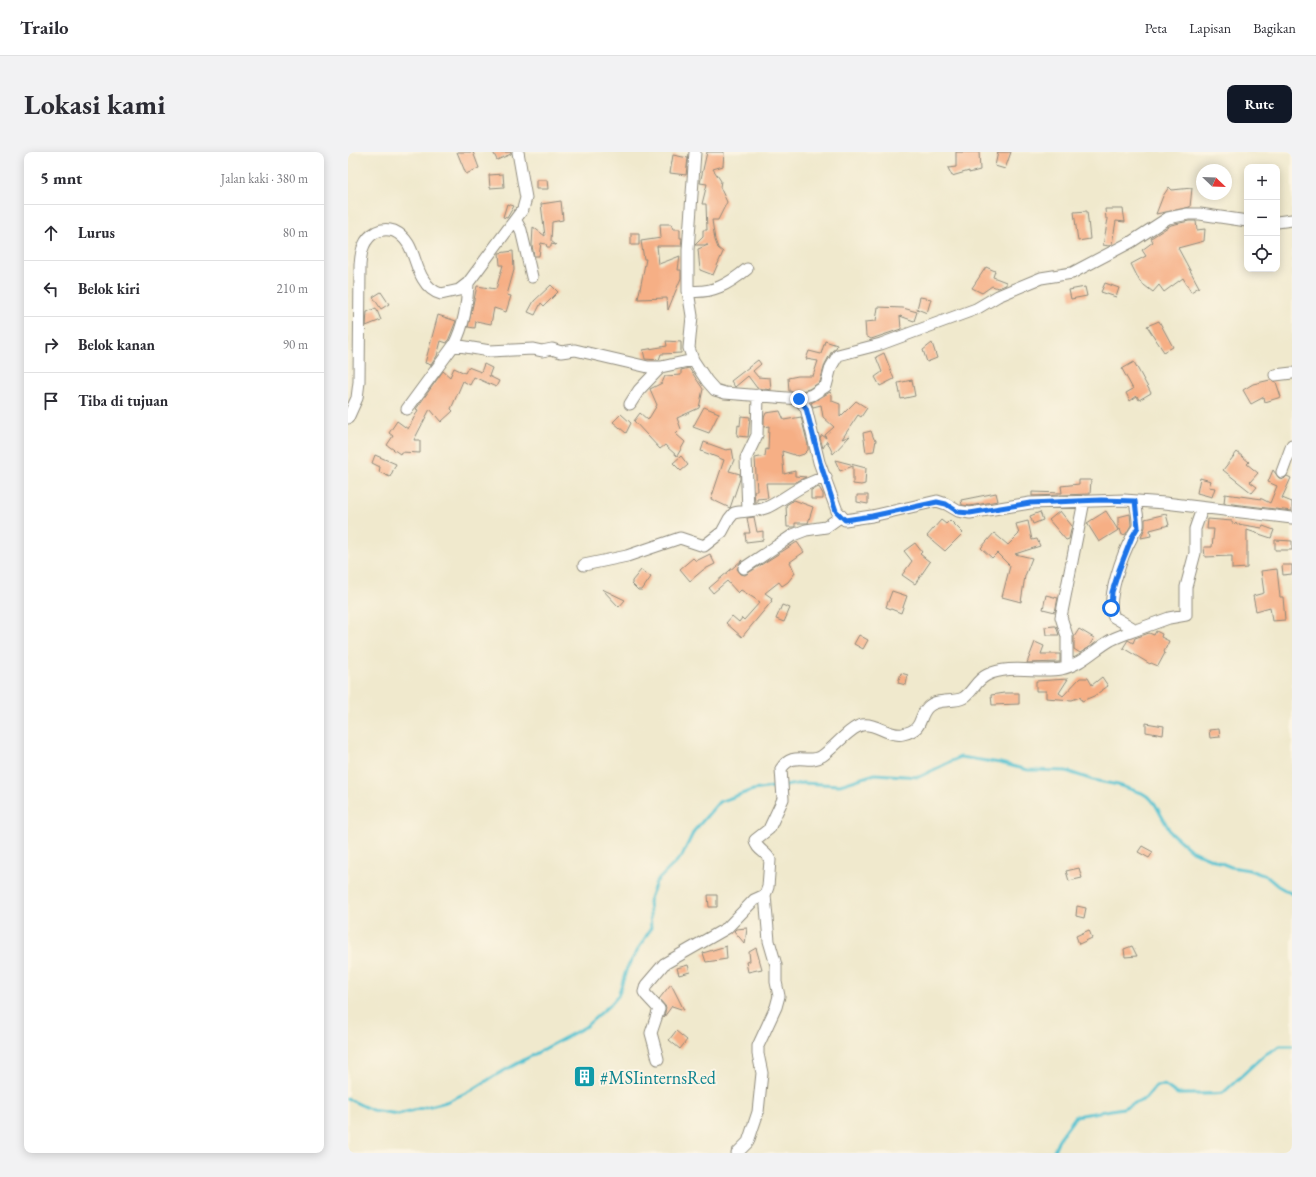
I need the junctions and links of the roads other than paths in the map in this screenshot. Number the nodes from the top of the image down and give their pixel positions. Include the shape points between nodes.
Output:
1 (518, 152) edge
2 (695, 152) edge
3 (516, 220) junction
4 (1292, 220) edge
5 (1244, 221) edge
6 (1280, 222) edge
7 (747, 269) dead end
8 (532, 277) dead end
9 (468, 283) junction
10 (688, 290) junction
11 (454, 345) junction
12 (693, 360) junction
13 (661, 367) junction
14 (1292, 373) edge
15 (1275, 375) dead end
16 (758, 395) junction
17 (799, 399) junction
18 (630, 404) dead end
19 (407, 409) dead end
20 (348, 418) edge
21 (1292, 445) edge
22 (1282, 472) dead end
23 (826, 478) junction
24 (1084, 501) junction
25 (1135, 501) junction
26 (1202, 508) junction
27 (748, 511) junction
28 (840, 517) junction
29 (1292, 518) edge
30 (584, 565) dead end
31 (744, 568) dead end
32 (1136, 630) junction
33 (1067, 667) junction
34 (765, 895) junction
35 (658, 1059) dead end
36 (737, 1153) edge

1 - 3 street via 526,198
2 - 10 street via 688,250
3 - 8 street
3 - 9 street
4 - 6 street
5 - 17 street via 1200,214 1168,218 1131,242 1072,273 1041,278 1009,291 976,310 881,344 838,356 831,367 826,386 812,395
7 - 10 street via 731,282 701,292
9 - 11 street via 464,320
9 - 20 street via 450,294 436,292 423,280 408,243 398,233 387,229 377,231 367,238 362,248 360,265 359,382 357,398
10 - 12 street via 692,316 690,348
11 - 13 street via 490,351 572,350 639,366
11 - 19 street
12 - 13 street
12 - 16 street via 715,390
13 - 18 street via 642,386
14 - 15 street
16 - 17 street
16 - 27 street via 758,435 746,458
17 - 23 street via 806,408
21 - 22 street
23 - 27 street via 806,484 768,507
23 - 28 street
24 - 25 street
24 - 28 street via 1030,503 970,513 958,512 946,504 937,502 853,520
24 - 33 street via 1060,617 1067,636
25 - 26 street
25 - 32 street via 1138,527 1119,570 1112,592 1111,608 1114,617
26 - 29 street
26 - 32 street via 1196,529 1195,553 1186,587 1186,615 1169,618
27 - 30 street via 734,513 722,532 704,546 680,538 627,556
28 - 31 street via 826,527 793,535
32 - 33 street via 1111,640
33 - 34 street via 1004,670 988,674 979,679 963,698 928,707 920,724 914,730 897,734 875,726 860,725 821,758 788,761 781,769 783,799 769,828 755,840 759,850 770,860
34 - 35 street via 754,900 727,928 664,964 646,985 644,992 659,1009 651,1034
34 - 36 street via 769,941 776,965 779,996 758,1046 762,1073 758,1112 748,1142

